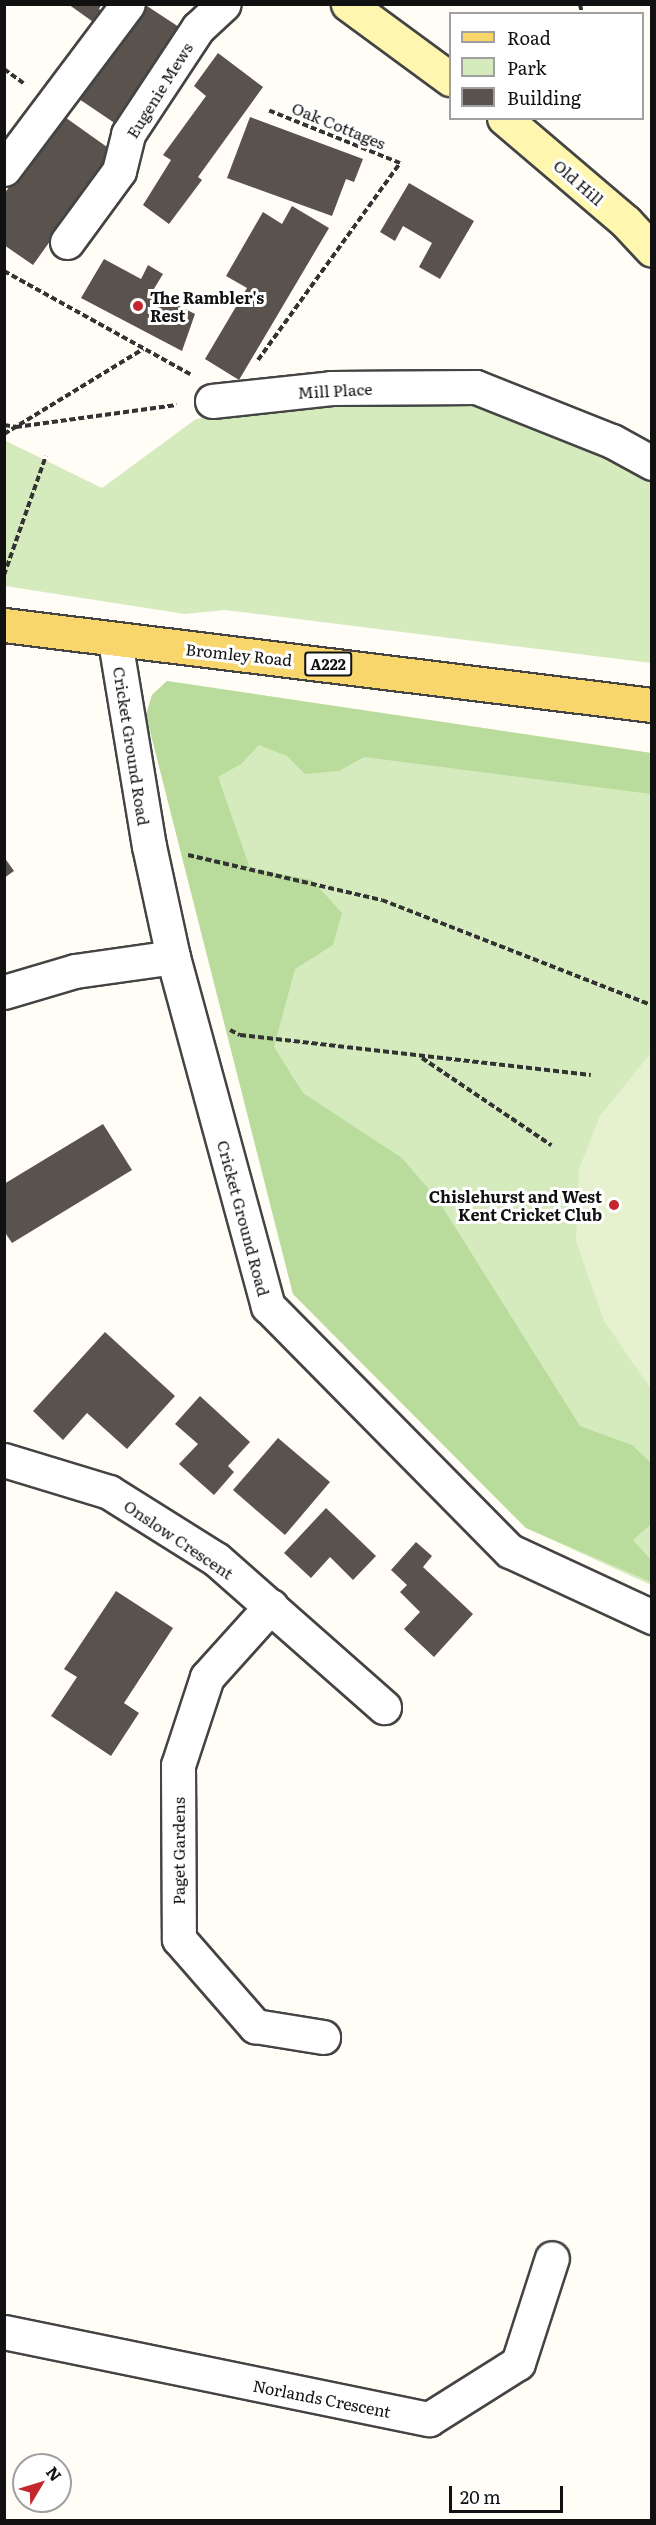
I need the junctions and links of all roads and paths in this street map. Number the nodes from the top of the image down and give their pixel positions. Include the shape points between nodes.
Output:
1 (128, 4) edge
2 (224, 4) edge
3 (348, 4) edge
4 (449, 79) edge
5 (268, 110) dead end
6 (506, 120) edge
7 (4, 169) edge
8 (67, 242) dead end
9 (651, 250) edge
10 (4, 271) edge
11 (144, 349) junction
12 (252, 369) dead end
13 (203, 388) junction
14 (4, 425) edge
15 (16, 427) junction
16 (4, 434) edge
17 (46, 456) dead end
18 (651, 463) edge
19 (4, 575) edge
20 (4, 625) edge
21 (115, 641) junction
22 (651, 705) edge
23 (149, 846) junction
24 (173, 957) junction
25 (4, 992) edge
26 (651, 1005) edge
27 (187, 1007) junction
28 (420, 1056) junction
29 (591, 1075) dead end
30 (551, 1145) dead end
31 (4, 1460) edge
32 (271, 1606) junction
33 (651, 1617) edge
34 (384, 1707) dead end
35 (323, 2037) dead end
36 (552, 2258) dead end
37 (4, 2332) edge

1 - 7 street
2 - 8 street, Eugenie Mews via 198,28 166,76 128,134 119,171
3 - 4 main road
5 - 12 path, Oak Cottages via 400,163
6 - 9 main road, Old Hill via 626,222
10 - 11 path
11 - 13 path
11 - 15 path
13 - 15 path
13 - 18 street, Mill Place via 476,387 612,441
14 - 15 path
15 - 16 path
17 - 19 path
20 - 21 main road, Bromley Road / A222
21 - 22 main road, Bromley Road / A222 via 257,654
21 - 23 street, Cricket Ground Road
23 - 24 street, Cricket Ground Road
23 - 26 path via 382,900
24 - 25 street via 75,971
24 - 27 street, Cricket Ground Road
27 - 28 path via 240,1035
27 - 33 street, Cricket Ground Road via 268,1306 510,1551
28 - 29 path
28 - 30 path
31 - 32 street, Onslow Crescent via 109,1492 216,1559
32 - 34 street, Onslow Crescent
32 - 35 street, Paget Gardens via 207,1677 178,1765 179,1939 255,2026
36 - 37 street, Norlands Crescent via 518,2362 429,2419

